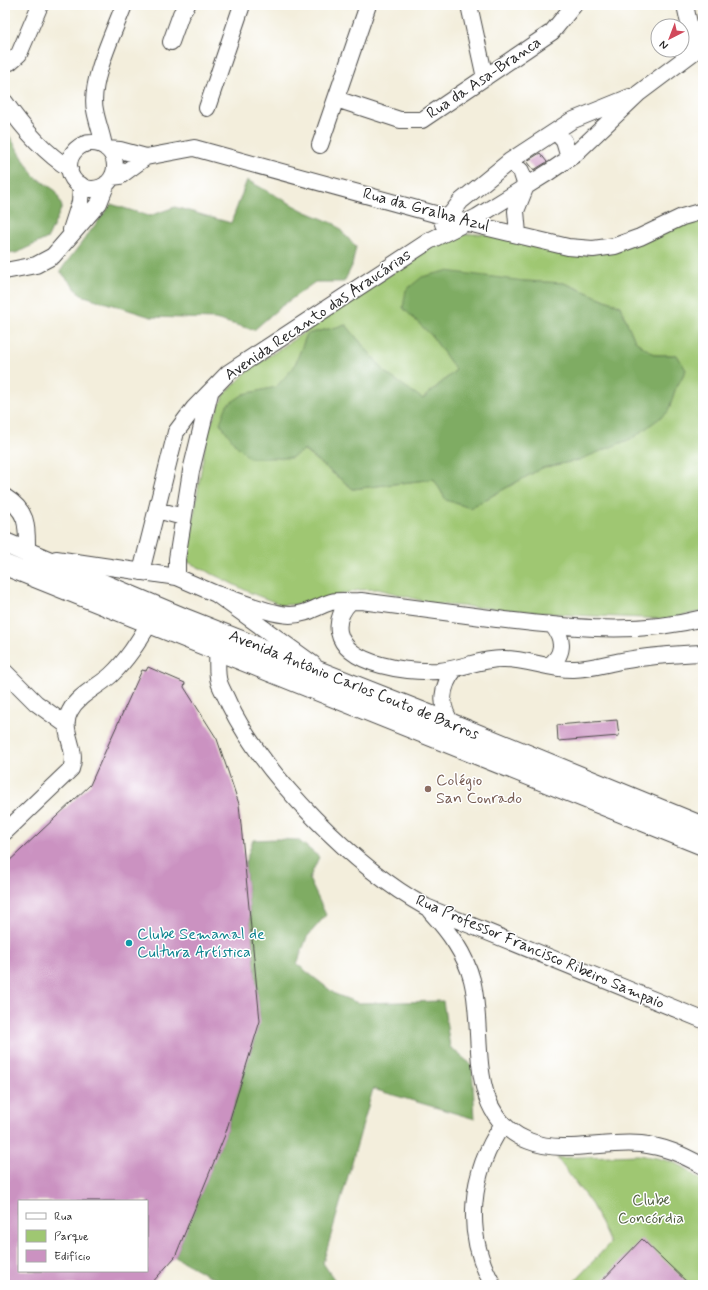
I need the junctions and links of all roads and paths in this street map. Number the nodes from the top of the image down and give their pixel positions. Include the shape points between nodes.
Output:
1 (40, 5) edge
2 (124, 5) edge
3 (187, 5) edge
4 (242, 5) edge
5 (368, 5) edge
6 (469, 5) edge
7 (574, 5) edge
8 (685, 5) edge
9 (171, 42) dead end
10 (699, 49) edge
11 (5, 61) edge
12 (485, 78) junction
13 (639, 93) junction
14 (336, 99) junction
15 (5, 102) edge
16 (207, 108) dead end
17 (556, 132) junction
18 (320, 145) dead end
19 (105, 147) junction
20 (146, 157) junction
21 (569, 158) junction
22 (510, 161) junction
23 (70, 169) junction
24 (109, 180) junction
25 (81, 185) junction
26 (526, 186) junction
27 (703, 211) edge
28 (449, 216) junction
29 (466, 222) junction
30 (518, 234) junction
31 (69, 238) junction
32 (430, 241) junction
33 (5, 271) edge
34 (210, 392) junction
35 (5, 497) edge
36 (157, 510) junction
37 (183, 517) junction
38 (18, 547) edge
39 (5, 565) edge
40 (141, 572) junction
41 (177, 577) junction
42 (216, 594) junction
43 (350, 602) junction
44 (703, 618) edge
45 (149, 624) junction
46 (552, 625) junction
47 (217, 651) junction
48 (703, 654) edge
49 (548, 666) junction
50 (455, 669) junction
51 (5, 672) edge
52 (335, 678) junction
53 (65, 724) junction
54 (452, 724) junction
55 (703, 827) edge
56 (5, 832) edge
57 (703, 845) edge
58 (426, 907) junction
59 (703, 1020) edge
60 (502, 1124) junction
61 (703, 1166) edge
62 (493, 1285) edge

1 - 11 street via 19,54 10,62
2 - 19 street via 96,82 94,110
3 - 9 street
4 - 16 street
5 - 14 street
6 - 12 street
7 - 12 street, Rua da Asa-Branca via 552,32
8 - 10 street
10 - 13 street
12 - 14 street, Rua da Asa-Branca via 422,120 400,120
13 - 17 street, Avenida Recanto das Araucárias via 571,121
13 - 21 street, Avenida Recanto das Araucárias
14 - 18 street
15 - 23 street via 35,139
17 - 21 street via 564,141
17 - 22 street, Avenida Recanto das Araucárias
19 - 20 street, Rua da Gralha Azul
19 - 23 street via 95,143 77,148 72,156
19 - 24 street via 115,161 115,171
20 - 24 street, Rua da Gralha Azul via 120,176
20 - 28 street, Rua da Gralha Azul via 194,148
21 - 26 street, Avenida Recanto das Araucárias
22 - 26 street via 521,171
22 - 28 street, Avenida Recanto das Araucárias via 461,201
23 - 25 street via 71,175
24 - 25 street via 94,188
24 - 31 street via 99,203
25 - 31 street via 80,202
26 - 29 street, Avenida Recanto das Araucárias
26 - 30 street via 516,211
27 - 30 street, Rua da Gralha Azul via 682,217 615,246 593,249 568,247
28 - 29 street, Rua da Gralha Azul
28 - 32 street, Avenida Recanto das Araucárias
29 - 30 street, Rua da Gralha Azul
29 - 32 street, Avenida Recanto das Araucárias
31 - 33 street via 53,256 36,265
32 - 34 street, Avenida Recanto das Araucárias via 228,373
34 - 36 street, Avenida Recanto das Araucárias via 176,432
34 - 37 street, Avenida Recanto das Araucárias
35 - 38 street via 16,504 24,516 27,528
36 - 37 street
36 - 40 street, Avenida Recanto das Araucárias
37 - 41 street, Avenida Recanto das Araucárias
38 - 40 street
38 - 52 main road, Avenida Antônio Carlos Couto de Barros
39 - 45 main road, Avenida Antônio Carlos Couto de Barros
40 - 41 street
41 - 42 street
42 - 43 street via 272,612 290,614 309,612 331,602
42 - 52 street
43 - 46 street via 362,601
43 - 50 street via 340,617 338,629 342,641 351,652 370,661 398,668 426,671
44 - 46 street via 632,628
45 - 47 main road, Avenida Antônio Carlos Couto de Barros
45 - 53 street via 133,650 111,674 78,700 69,711
46 - 49 street via 560,639 561,650 556,660
47 - 57 main road, Avenida Antônio Carlos Couto de Barros
47 - 58 street, Rua Professor Francisco Ribeiro Sampaio via 218,681 238,722 258,752 348,852 401,894
48 - 49 street via 639,658 584,669 571,670
49 - 50 street via 525,660 501,658 478,661
50 - 54 street via 447,680 443,694 444,707
51 - 53 street via 36,703
52 - 54 main road, Avenida Antônio Carlos Couto de Barros
53 - 56 street via 74,761 71,769
54 - 55 main road, Avenida Antônio Carlos Couto de Barros
58 - 59 street, Rua Professor Francisco Ribeiro Sampaio
58 - 60 street via 447,930 465,957 472,981 482,1079 488,1105
60 - 61 street via 529,1141 556,1147 640,1144 674,1151
60 - 62 street via 491,1142 484,1162 473,1208 478,1253

